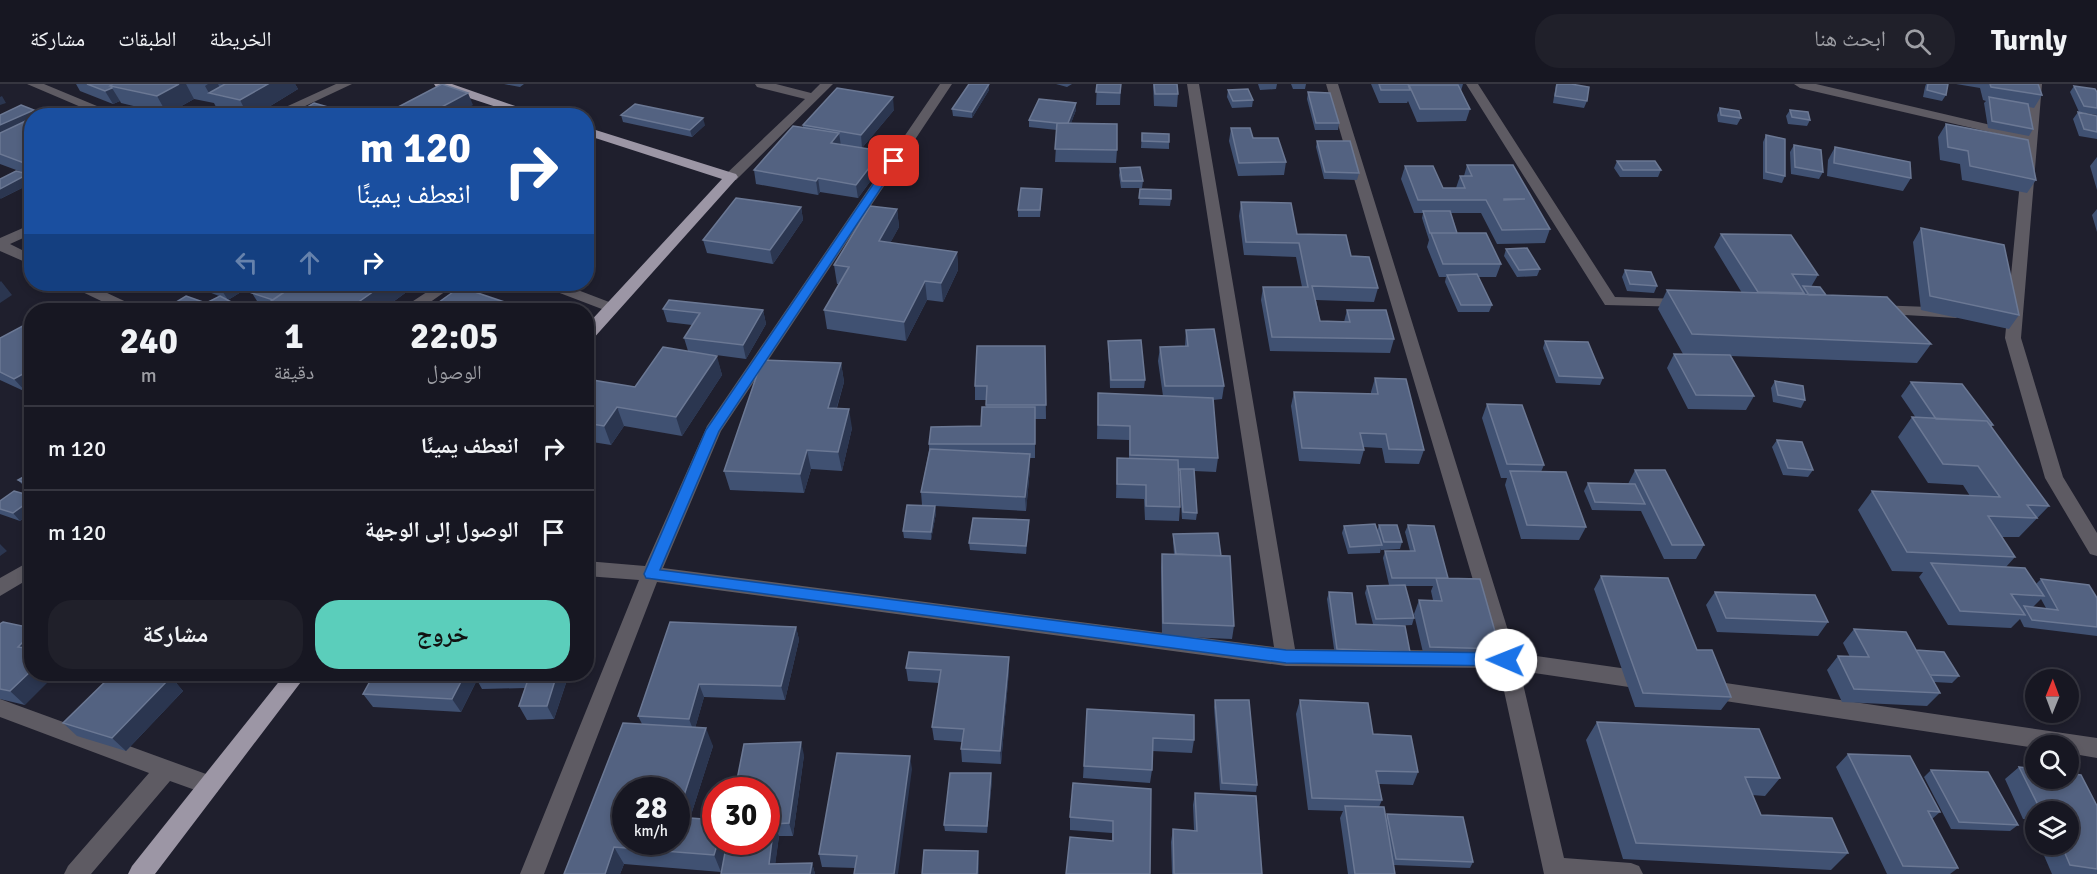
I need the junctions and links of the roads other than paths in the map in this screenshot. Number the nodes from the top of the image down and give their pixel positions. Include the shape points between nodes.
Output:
1 (33, 84) edge
2 (346, 84) edge
3 (440, 84) edge
4 (761, 84) edge
5 (827, 84) edge
6 (946, 84) edge
7 (1193, 84) edge
8 (1332, 84) edge
9 (1472, 84) edge
10 (1800, 84) edge
11 (2036, 84) edge
12 (813, 97) junction
13 (94, 108) edge
14 (290, 108) edge
15 (514, 108) edge
16 (594, 134) edge
17 (2031, 138) junction
18 (731, 177) junction
19 (24, 232) edge
20 (0, 244) edge
21 (24, 257) edge
22 (92, 291) edge
23 (438, 291) edge
24 (567, 291) edge
25 (117, 303) edge
26 (420, 303) edge
27 (1694, 305) edge
28 (612, 308) junction
29 (1860, 310) edge
30 (1967, 313) edge
31 (594, 327) edge
32 (2097, 549) edge
33 (594, 569) edge
34 (24, 572) edge
35 (651, 574) junction
36 (0, 588) edge
37 (1286, 657) junction
38 (1506, 660) junction
39 (291, 681) edge
40 (0, 708) edge
41 (2097, 748) edge
42 (165, 770) junction
43 (209, 785) junction
44 (1556, 872) edge
45 (76, 874) edge
46 (140, 874) edge
47 (532, 874) edge
48 (1630, 874) edge

1 - 13 street
2 - 14 street
3 - 15 main road
4 - 12 street
5 - 12 street
6 - 35 street via 713,430
7 - 37 street
8 - 38 street
9 - 27 street via 1610,302
10 - 17 street
11 - 17 street
12 - 18 street
16 - 18 main road
17 - 32 street via 2009,314 2054,478
18 - 28 main road
19 - 20 street
20 - 21 street
22 - 25 street
23 - 26 street
24 - 28 street
28 - 31 main road
29 - 30 street
33 - 35 street
34 - 36 street
35 - 37 street
35 - 47 street
37 - 38 street
38 - 41 street
38 - 44 street
39 - 43 main road
40 - 42 street
42 - 43 street
42 - 45 street
43 - 46 main road
44 - 48 street

